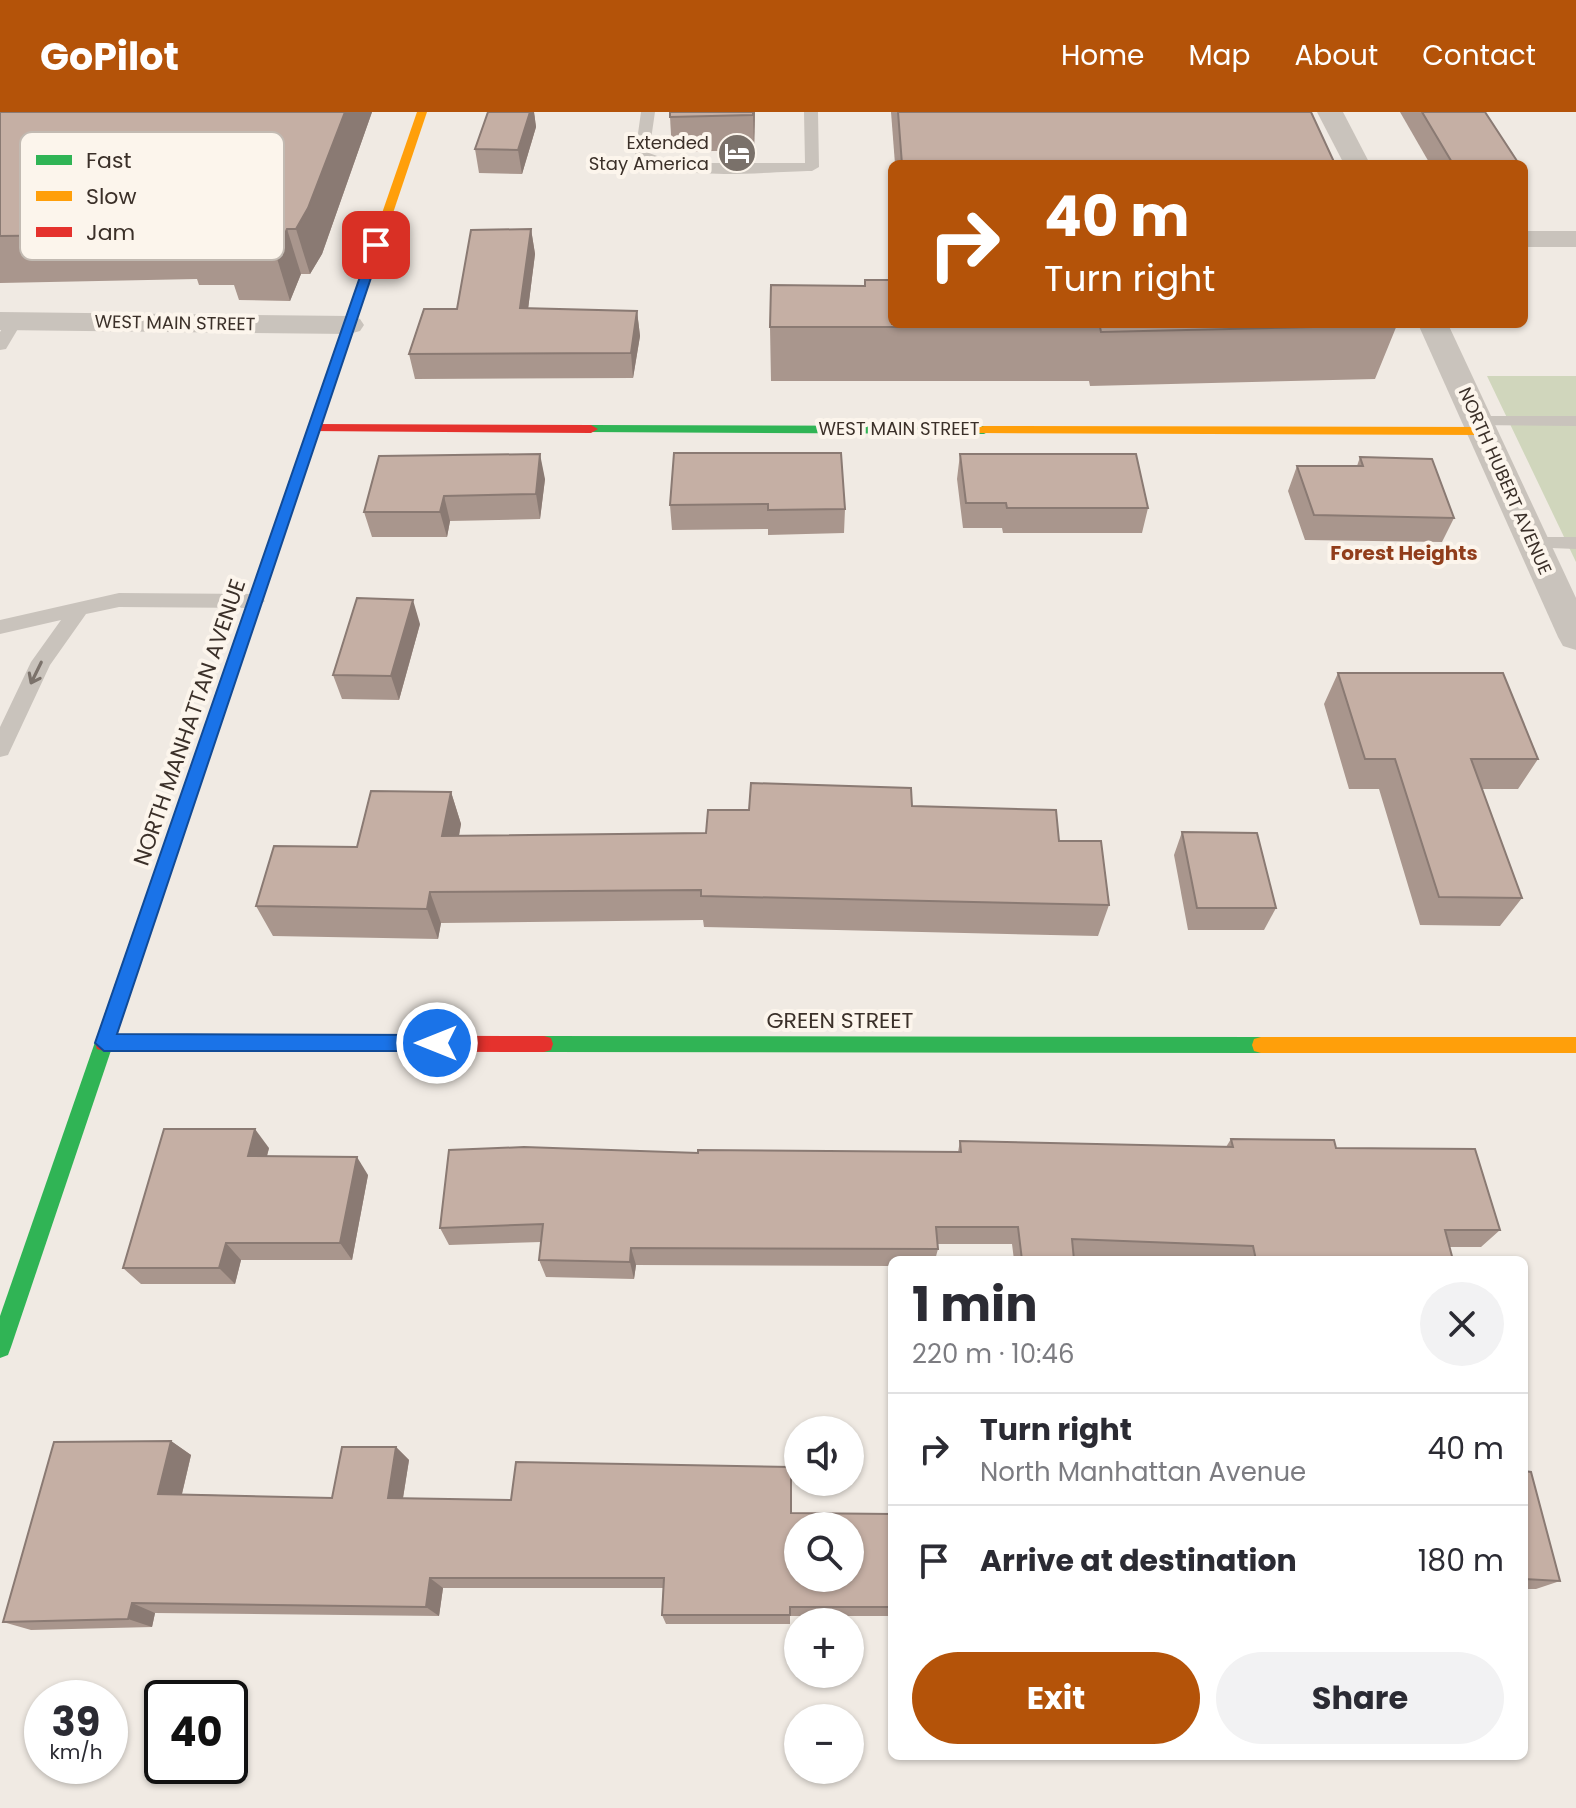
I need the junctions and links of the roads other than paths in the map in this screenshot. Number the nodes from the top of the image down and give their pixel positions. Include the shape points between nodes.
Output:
1 (422, 112) edge
2 (648, 112) edge
3 (811, 112) edge
4 (1330, 112) edge
5 (1355, 160) edge
6 (1528, 239) edge
7 (1576, 239) edge
8 (349, 325) junction
9 (1435, 328) edge
10 (5, 329) edge
11 (1576, 421) edge
12 (1480, 426) junction
13 (315, 428) junction
14 (1533, 543) junction
15 (1576, 543) edge
16 (255, 601) junction
17 (80, 608) junction
18 (0, 627) edge
19 (1576, 637) edge
20 (0, 749) edge
21 (104, 1043) junction
22 (1576, 1045) edge
23 (0, 1347) edge

1 - 8 street, NORTH MANHATTAN AVENUE
2 - 3 lane via 642,155 655,163 812,167
4 - 5 street
6 - 7 street
8 - 10 street, WEST MAIN STREET
8 - 13 street, NORTH MANHATTAN AVENUE
9 - 12 street, NORTH HUBERT AVENUE
11 - 12 lane
12 - 13 street, WEST MAIN STREET
12 - 14 street, NORTH HUBERT AVENUE
13 - 16 street, NORTH MANHATTAN AVENUE
14 - 15 lane
14 - 19 street, NORTH HUBERT AVENUE
16 - 17 lane via 119,600
16 - 21 street, NORTH MANHATTAN AVENUE
17 - 18 lane
17 -> 20 lane via 41,662
21 - 22 street, GREEN STREET
21 - 23 street, NORTH MANHATTAN AVENUE

